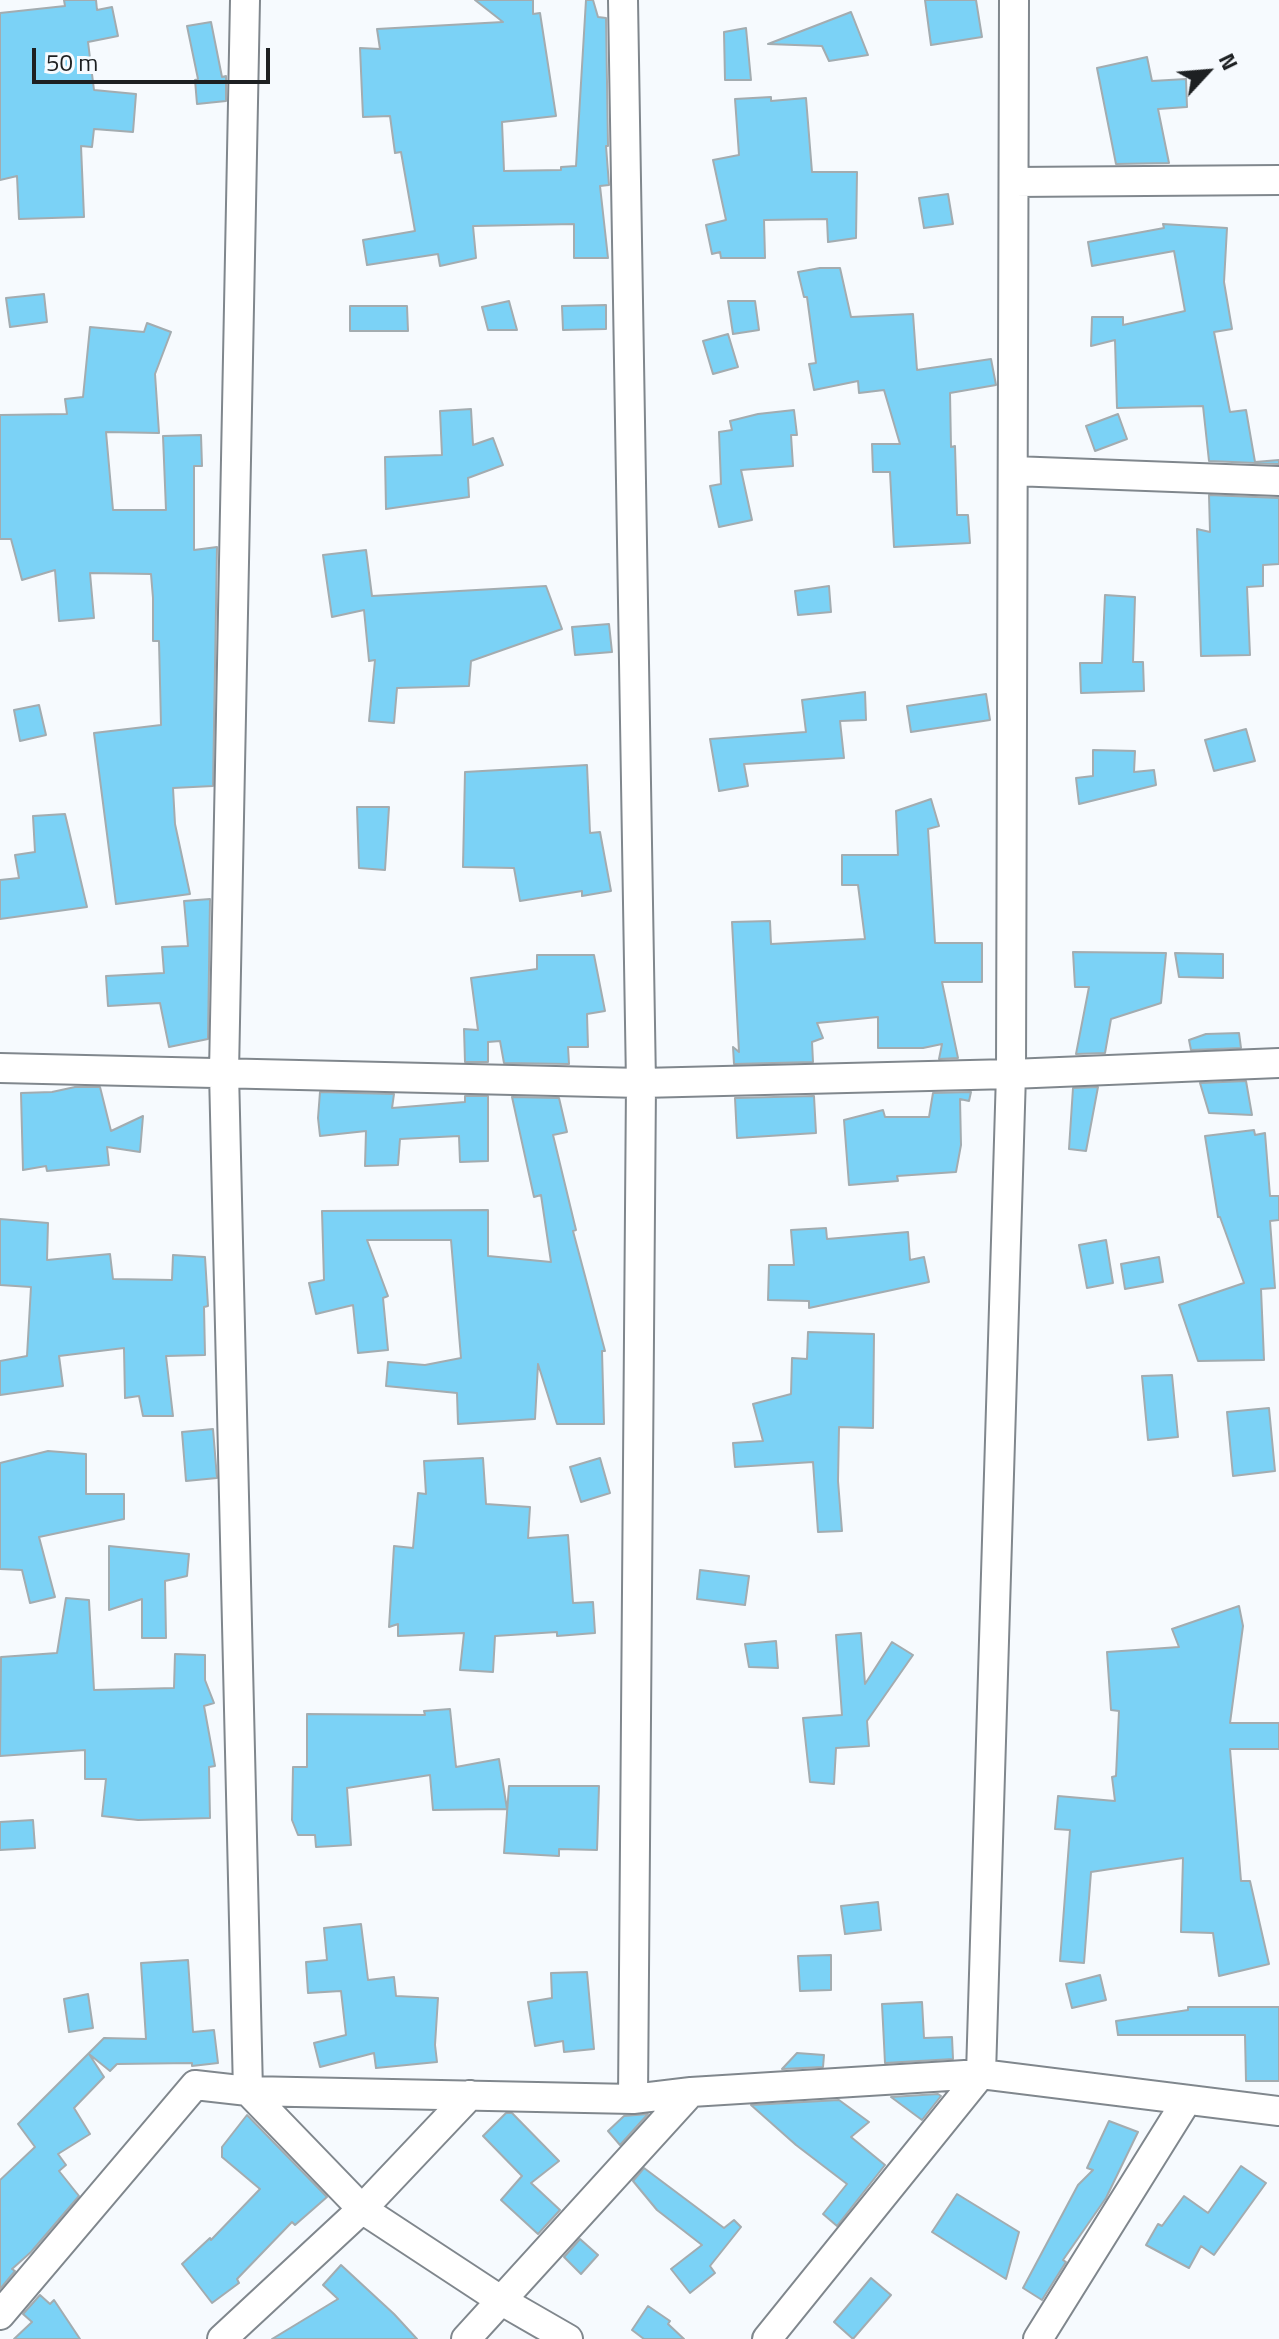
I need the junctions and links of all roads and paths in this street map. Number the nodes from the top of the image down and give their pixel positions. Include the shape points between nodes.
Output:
1 (245, 0) edge
2 (623, 0) edge
3 (1014, 0) edge
4 (1279, 180) edge
5 (1014, 182) junction
6 (1013, 471) junction
7 (1279, 481) edge
8 (1279, 1063) edge
9 (0, 1068) edge
10 (224, 1072) junction
11 (1011, 1074) junction
12 (641, 1083) junction
13 (981, 2074) junction
14 (248, 2091) junction
15 (691, 2092) junction
16 (470, 2095) junction
17 (633, 2099) junction
18 (1187, 2100) junction
19 (1279, 2111) edge
20 (362, 2209) junction
21 (502, 2301) junction
22 (0, 2315) edge
23 (222, 2339) edge
24 (466, 2339) edge
25 (568, 2339) edge
26 (767, 2339) edge
27 (1038, 2339) edge

1 - 10 street
2 - 12 street
3 - 5 street
4 - 5 street
5 - 6 street
6 - 7 street
6 - 11 street
8 - 11 street
9 - 10 street
10 - 12 street
10 - 14 street
11 - 12 street
11 - 13 street
12 - 17 street
13 - 15 street
13 - 18 street
13 - 26 street
14 - 16 street
14 - 20 street
14 - 22 street via 195,2085
15 - 17 street
15 - 21 street
16 - 17 street
16 - 20 street
18 - 19 street
18 - 27 street
20 - 21 street
20 - 23 street
21 - 24 street
21 - 25 street

